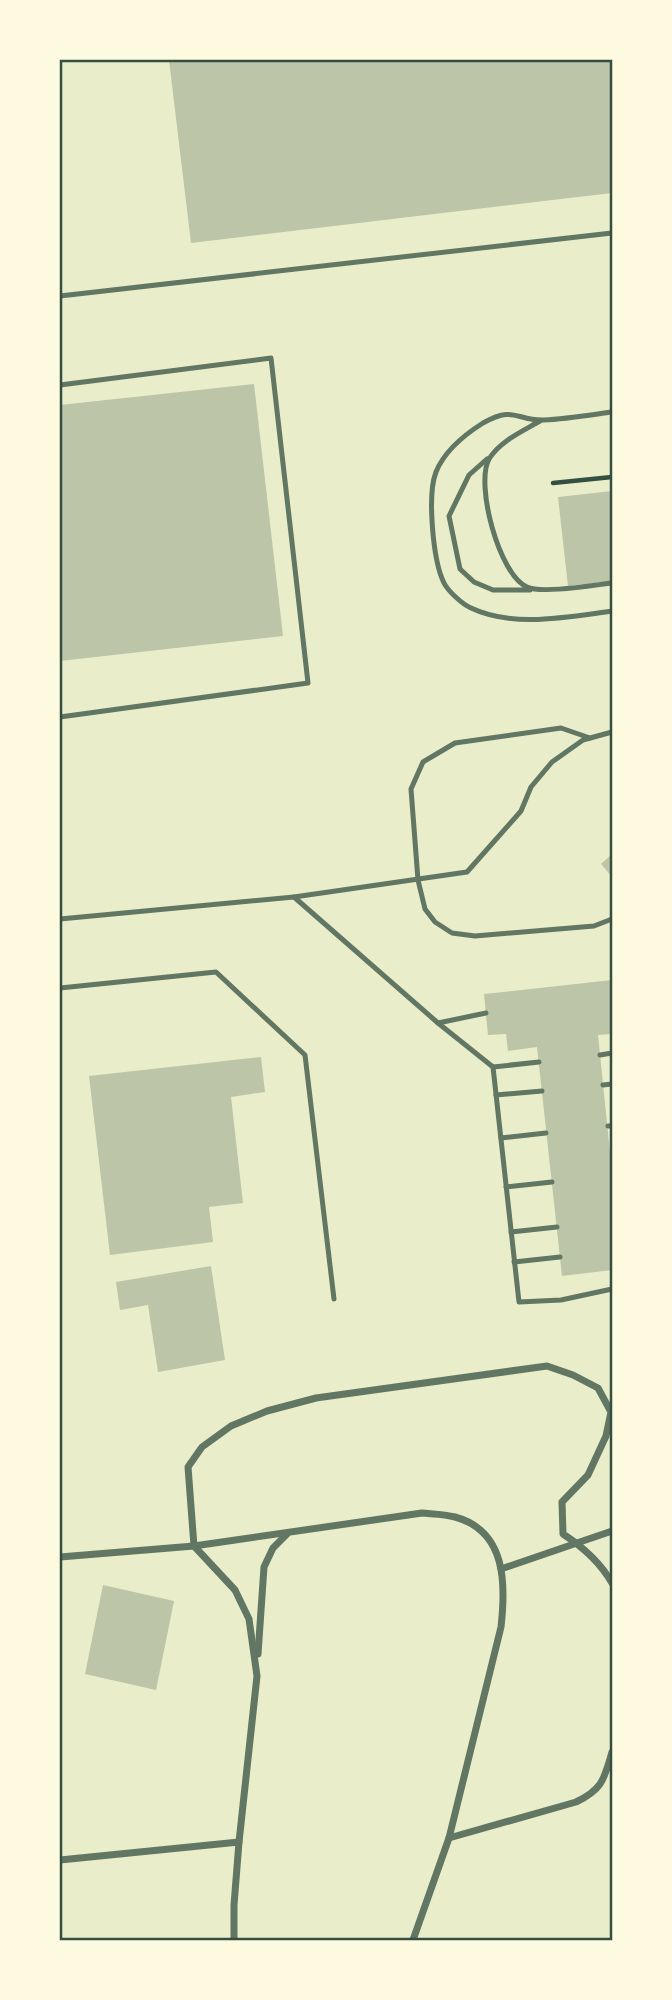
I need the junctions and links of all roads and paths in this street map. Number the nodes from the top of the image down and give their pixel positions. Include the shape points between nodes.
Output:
1 (612, 233) edge
2 (60, 296) edge
3 (60, 385) edge
4 (612, 412) edge
5 (540, 421) junction
6 (495, 452) junction
7 (612, 477) edge
8 (554, 483) dead end
9 (612, 583) edge
10 (540, 590) junction
11 (612, 611) edge
12 (60, 717) edge
13 (612, 732) edge
14 (590, 738) junction
15 (418, 880) junction
16 (294, 897) junction
17 (60, 919) edge
18 (612, 919) edge
19 (60, 988) edge
20 (486, 1013) dead end
21 (438, 1023) junction
22 (612, 1053) edge
23 (600, 1055) dead end
24 (539, 1062) dead end
25 (493, 1067) junction
26 (612, 1084) edge
27 (603, 1085) dead end
28 (542, 1091) dead end
29 (496, 1096) junction
30 (546, 1133) dead end
31 (500, 1138) junction
32 (552, 1182) dead end
33 (506, 1187) junction
34 (557, 1227) dead end
35 (511, 1232) junction
36 (560, 1257) dead end
37 (514, 1262) junction
38 (612, 1289) edge
39 (334, 1299) dead end
40 (612, 1531) edge
41 (287, 1534) junction
42 (577, 1543) junction
43 (194, 1546) junction
44 (60, 1557) edge
45 (501, 1569) junction
46 (612, 1583) edge
47 (257, 1676) junction
48 (612, 1752) edge
49 (449, 1838) junction
50 (239, 1842) junction
51 (60, 1860) edge
52 (234, 1941) edge
53 (413, 1941) edge

1 - 2 lane
3 - 12 lane via 271,358 308,683
4 - 5 lane
5 - 6 lane
5 - 11 lane via 510,413 484,423 446,453 435,474 432,504 436,560 445,584 467,607 490,616 546,619
6 - 10 lane via 485,467 495,536 511,575 526,587
6 - 10 lane via 469,475 449,516 460,569 474,583 493,590
7 - 8 path
9 - 10 lane
13 - 14 lane
14 - 15 lane via 552,762 531,788 521,811 467,872
14 - 15 lane via 561,728 489,737 455,743 423,762 411,789
15 - 16 lane
15 - 18 lane via 425,909 452,933 475,936 594,926
16 - 17 lane
16 - 21 lane
19 - 39 lane via 216,972 305,1055
20 - 21 lane
21 - 25 lane
22 - 23 lane
24 - 25 lane
25 - 29 lane
26 - 27 lane
28 - 29 lane
29 - 31 lane
30 - 31 lane
31 - 33 lane
32 - 33 lane
33 - 35 lane
34 - 35 lane
35 - 37 lane
36 - 37 lane
37 - 38 lane via 519,1302 562,1300
40 - 42 street
41 - 43 street
41 - 45 street via 422,1513 455,1517 476,1526 496,1547
41 - 47 street via 264,1567
42 - 43 street via 563,1534 562,1503 588,1475 606,1436 611,1412 598,1388 547,1366 316,1398 231,1426 202,1447 188,1468
42 - 45 street
42 - 46 street
43 - 44 street
43 - 47 street via 235,1590 249,1619
45 - 49 street via 501,1627
47 - 50 street
48 - 49 street via 593,1794
49 - 53 street
50 - 51 street
50 - 52 street

